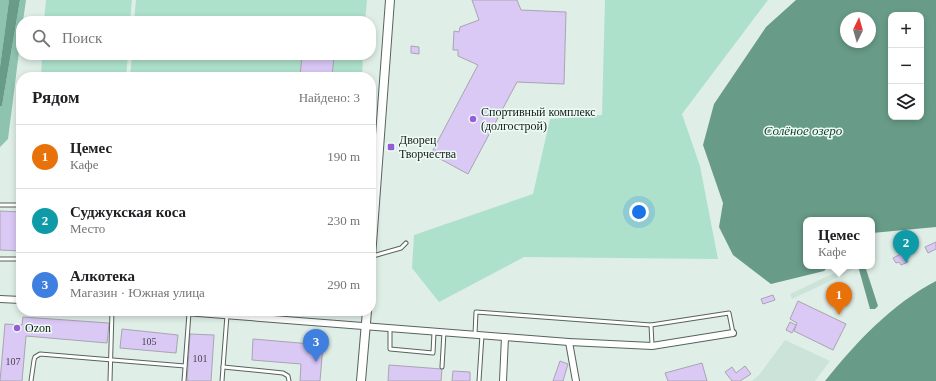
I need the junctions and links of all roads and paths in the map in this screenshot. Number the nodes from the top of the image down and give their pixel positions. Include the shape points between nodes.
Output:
1 (390, 0) edge
2 (376, 189) edge
3 (0, 205) edge
4 (16, 205) edge
5 (406, 243) dead end
6 (376, 256) edge
7 (0, 259) edge
8 (16, 259) edge
9 (0, 299) edge
10 (16, 300) edge
11 (112, 316) edge
12 (189, 316) edge
13 (227, 316) edge
14 (240, 316) edge
15 (367, 316) edge
16 (651, 325) junction
17 (366, 326) junction
18 (390, 328) junction
19 (434, 332) junction
20 (444, 332) junction
21 (733, 333) joint
22 (475, 335) junction
23 (482, 335) junction
24 (505, 337) junction
25 (569, 342) junction
26 (652, 346) junction
27 (111, 359) junction
28 (185, 366) junction
29 (442, 367) dead end
30 (223, 368) junction
31 (31, 381) edge
32 (110, 381) edge
33 (184, 381) edge
34 (222, 381) edge
35 (289, 381) edge
36 (361, 381) edge
37 (479, 381) edge
38 (503, 381) edge
39 (576, 381) edge

1 - 2 street
3 - 4 lane
5 - 6 lane via 401,248
7 - 8 lane
9 - 10 street
11 - 27 lane
12 - 28 lane
13 - 30 lane
14 - 17 street
15 - 17 street
16 - 21 lane via 729,313
16 - 22 lane via 476,312
16 - 26 lane
17 - 18 street
17 - 36 street
18 - 19 street
18 - 19 lane via 390,349 433,353
19 - 20 street
20 - 22 street
20 - 29 lane
21 - 26 street
22 - 23 street
23 - 24 street
23 - 37 lane
24 - 25 street
24 - 38 street
25 - 26 street
25 - 39 street
27 - 28 lane
27 - 31 lane via 37,355
27 - 32 lane
28 - 33 lane
30 - 34 lane
30 - 35 lane via 283,373 288,376

